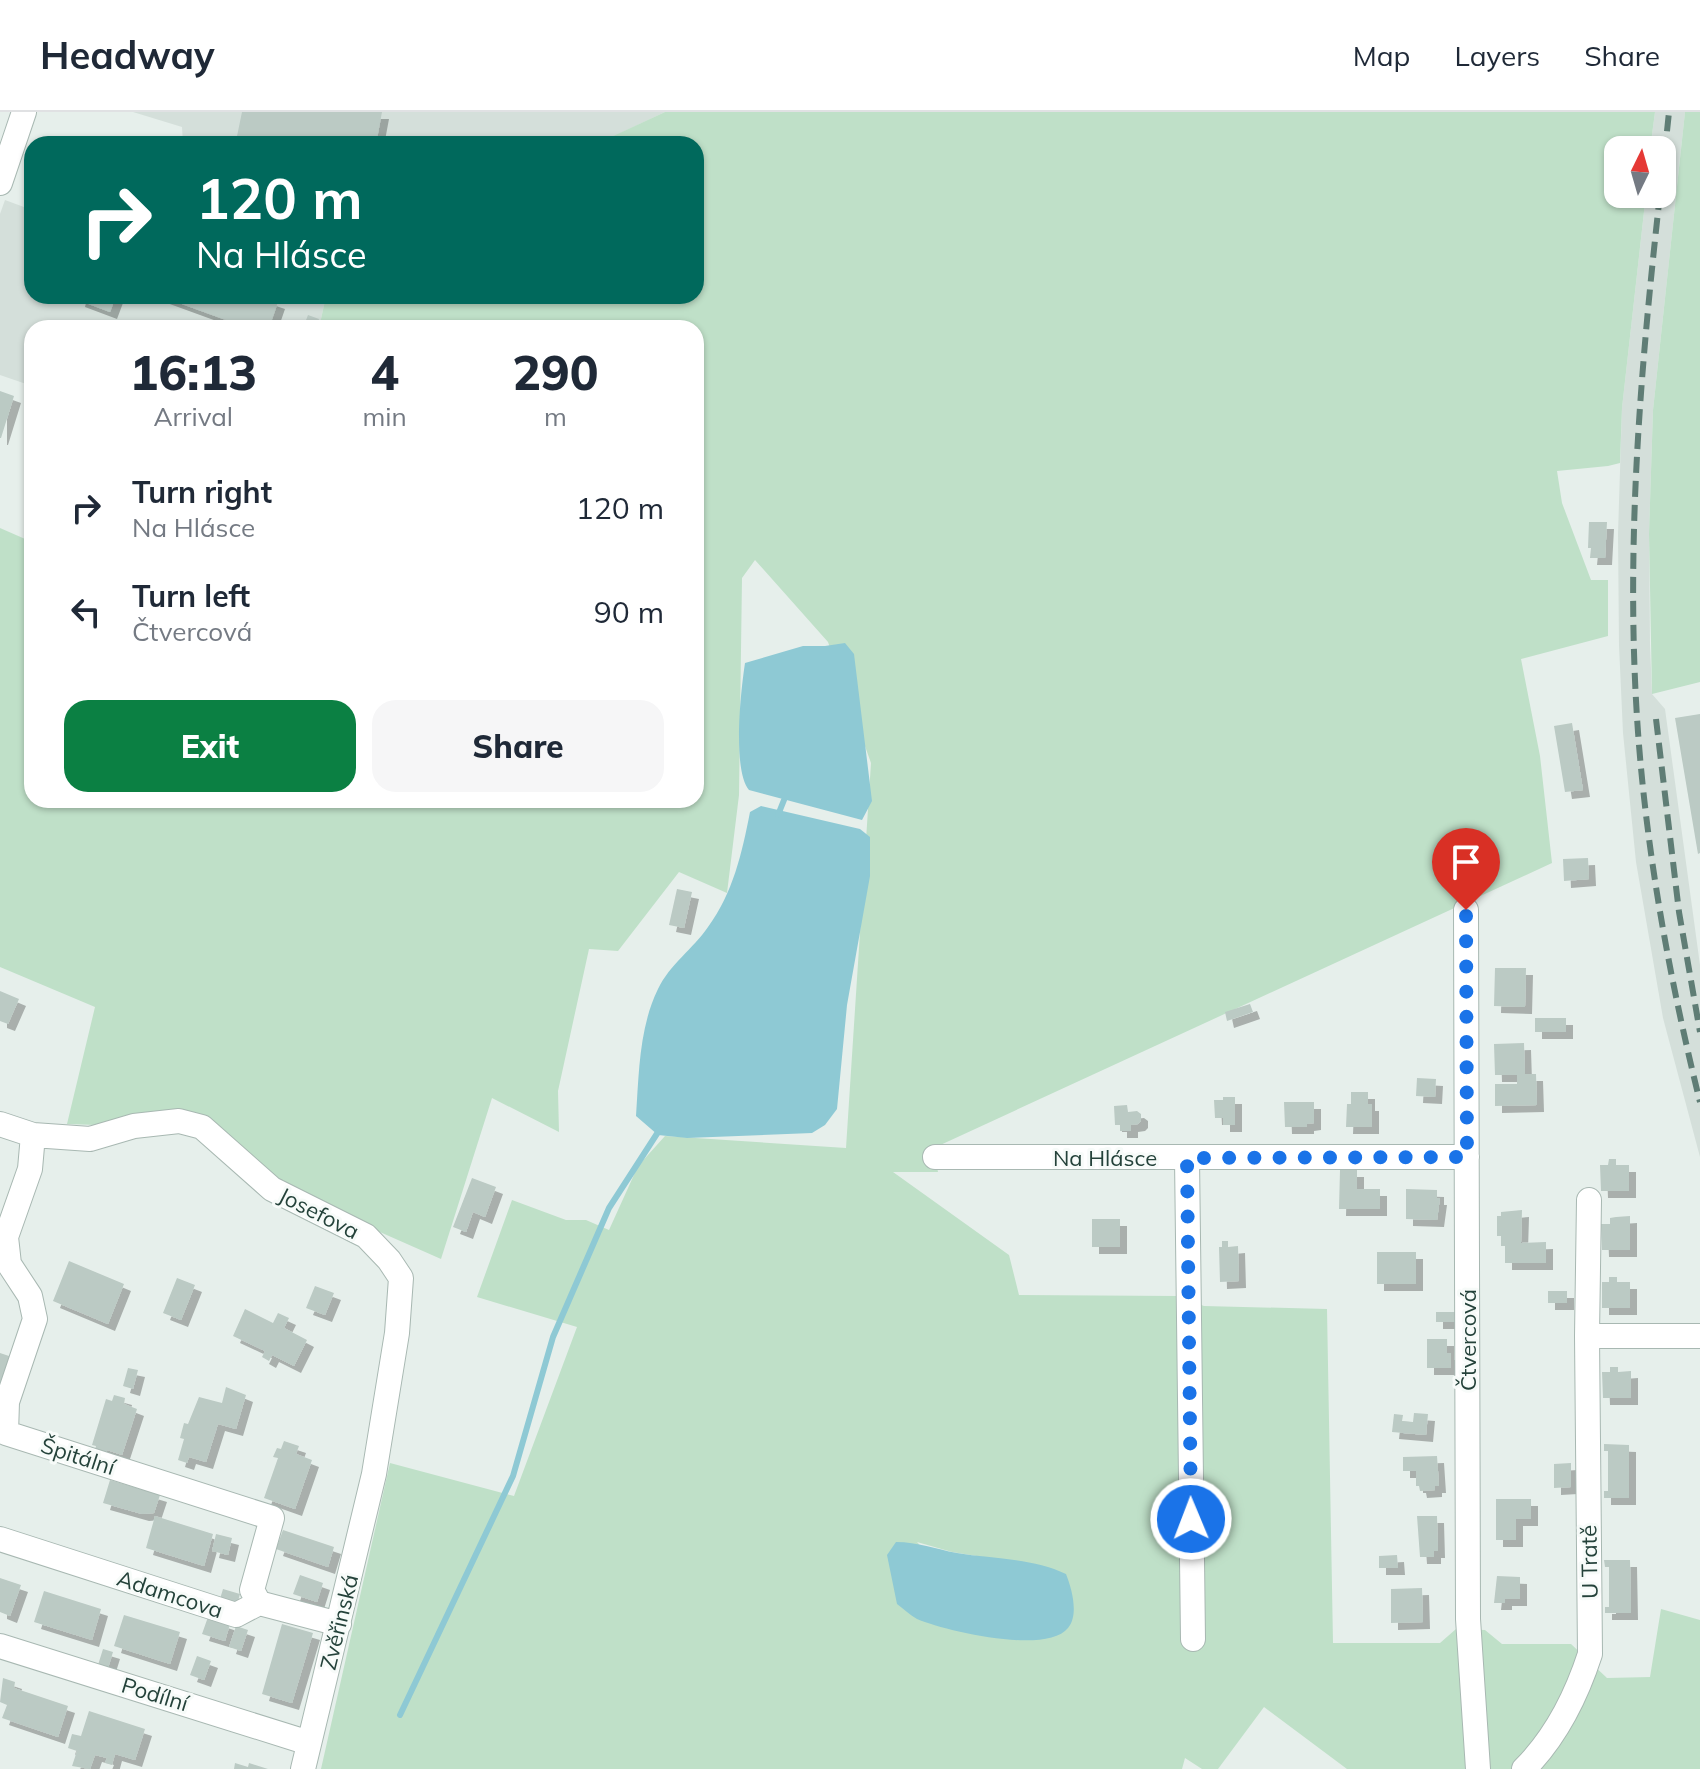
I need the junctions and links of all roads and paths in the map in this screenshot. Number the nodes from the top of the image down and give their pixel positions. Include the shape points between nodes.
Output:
1 (24, 112) edge
2 (0, 183) edge
3 (1466, 910) dead end
4 (0, 1124) edge
5 (33, 1135) junction
6 (935, 1157) dead end
7 (1467, 1157) junction
8 (1187, 1158) junction
9 (1589, 1200) dead end
10 (1587, 1336) junction
11 (1700, 1336) edge
12 (374, 1474) joint
13 (0, 1539) edge
14 (259, 1603) junction
15 (339, 1624) junction
16 (1193, 1639) dead end
17 (0, 1646) edge
18 (309, 1743) junction
19 (303, 1769) edge
20 (1478, 1769) edge
21 (1524, 1769) edge

1 - 2 street
3 - 7 street, Čtvercová
4 - 5 street, Josefova
5 - 12 street, Josefova via 90,1139 134,1126 179,1121 202,1127 272,1189 366,1236 401,1278
5 - 14 street, Špitální via 30,1169 6,1237 9,1264 30,1296 35,1319 7,1402 6,1433 272,1518 252,1590
6 - 8 street, Na Hlásce
7 - 8 street, Na Hlásce
7 - 20 street, Čtvercová via 1468,1619
8 - 16 street
9 - 10 street, U Tratě
10 - 11 street
10 - 21 street, U Tratě via 1590,1654 1577,1694
12 - 15 street, Zvěřinská
13 - 14 street, Adamcova via 236,1615
14 - 15 street, Adamcova
15 - 18 street, Zvěřinská
17 - 18 street, Podílní
18 - 19 street, Zvěřinská

